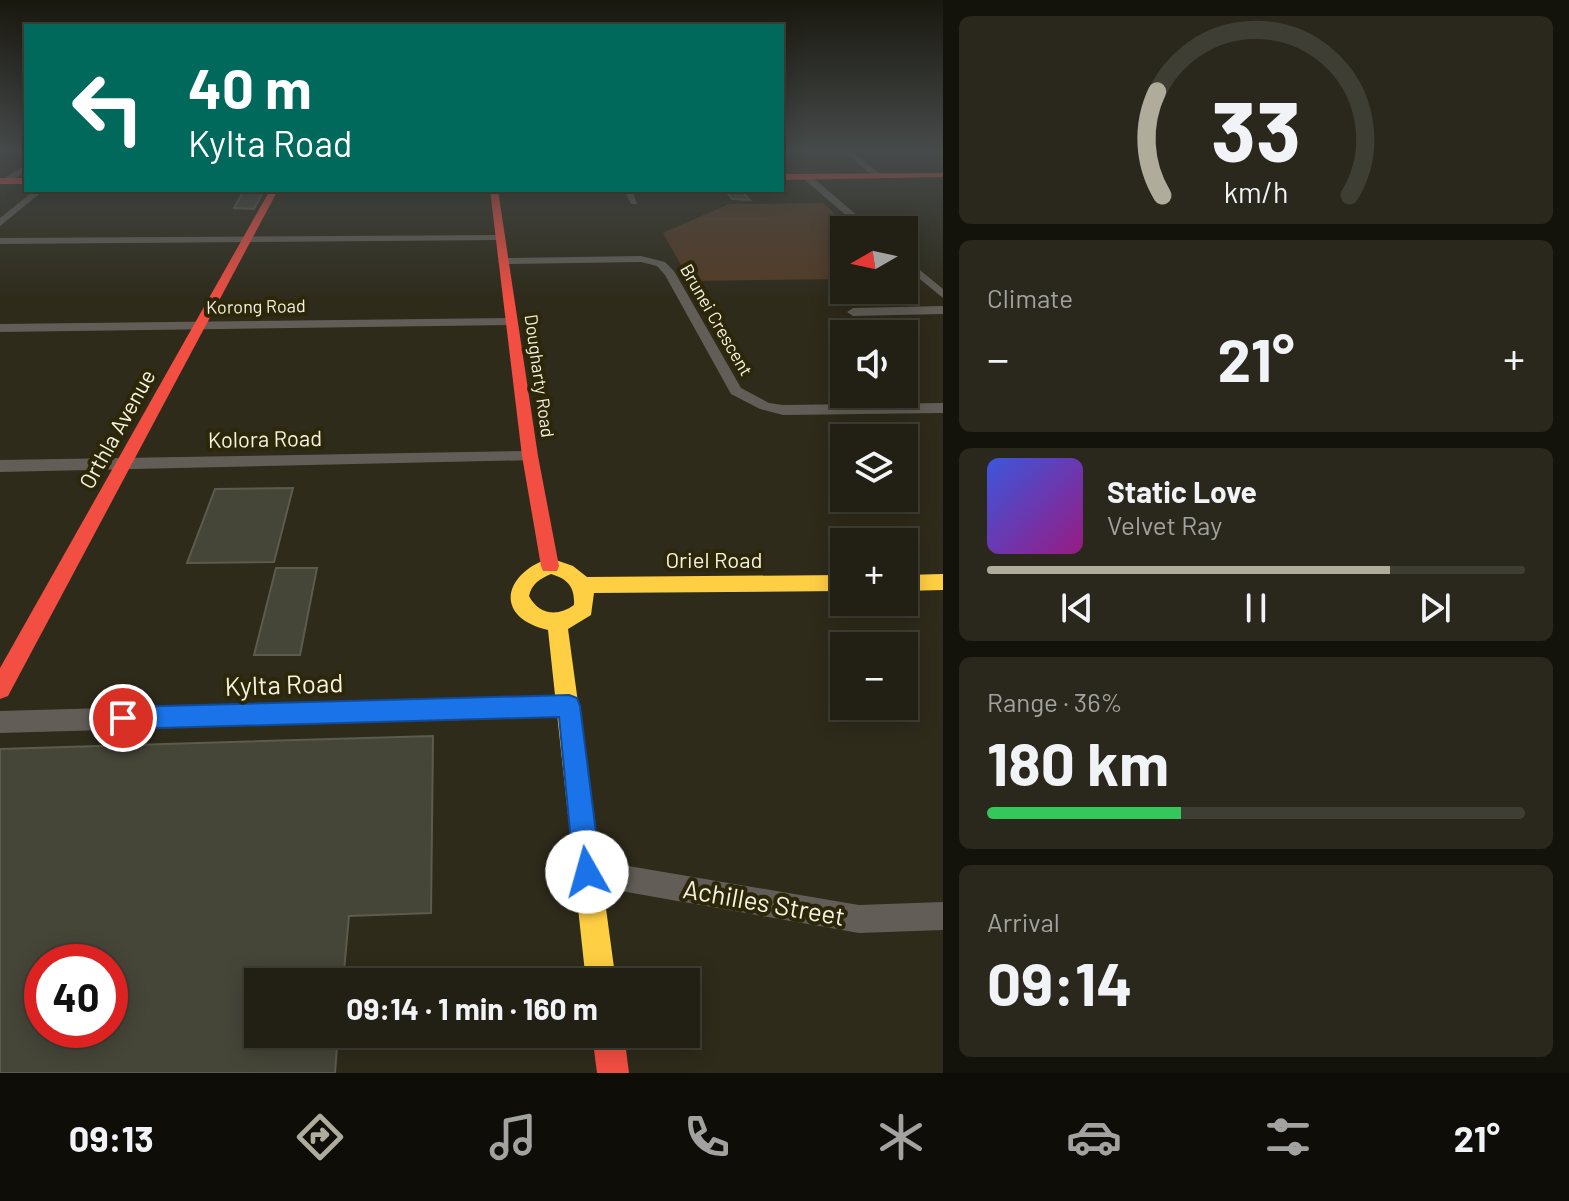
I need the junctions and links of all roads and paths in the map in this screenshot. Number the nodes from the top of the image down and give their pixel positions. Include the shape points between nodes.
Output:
1 (28, 200) edge
2 (268, 200) edge
3 (495, 200) edge
4 (834, 200) edge
5 (853, 216) edge
6 (0, 223) edge
7 (500, 237) junction
8 (247, 239) junction
9 (0, 241) edge
10 (503, 261) junction
11 (918, 273) edge
12 (942, 294) edge
13 (943, 310) edge
14 (853, 312) dead end
15 (512, 321) junction
16 (201, 326) junction
17 (0, 328) edge
18 (943, 408) edge
19 (530, 456) junction
20 (125, 464) junction
21 (0, 466) edge
22 (550, 566) junction
23 (943, 582) edge
24 (830, 583) edge
25 (918, 583) edge
26 (584, 585) junction
27 (557, 623) junction
28 (0, 689) edge
29 (569, 706) junction
30 (0, 722) edge
31 (587, 872) junction
32 (943, 916) edge
33 (599, 968) edge
34 (610, 1048) edge
35 (613, 1073) edge

1 - 6 street
2 - 8 street, Orthla Avenue
3 - 7 street, Dougharty Road
4 - 5 street
7 - 8 street
7 - 10 street, Dougharty Road
8 - 9 street
8 - 16 street, Orthla Avenue
10 - 15 street, Dougharty Road
10 - 18 street, Brunei Crescent via 641,259 661,264 736,391 765,406 809,411
11 - 12 street
13 - 14 street
15 - 16 street, Korong Road
15 - 19 street, Dougharty Road
16 - 17 street, Korong Road
16 - 20 street, Orthla Avenue
19 - 20 street, Kolora Road
19 - 22 street, Dougharty Road
20 - 21 street, Kolora Road
20 - 28 street, Orthla Avenue
22 - 26 street via 572,572
22 - 27 street via 528,572 518,592 532,616
23 - 25 street
24 - 26 street, Oriel Road
26 - 27 street via 584,609
27 - 29 street
29 - 30 street, Kylta Road
29 - 31 street
31 - 32 street, Achilles Street via 859,919
31 - 33 street
34 - 35 street

